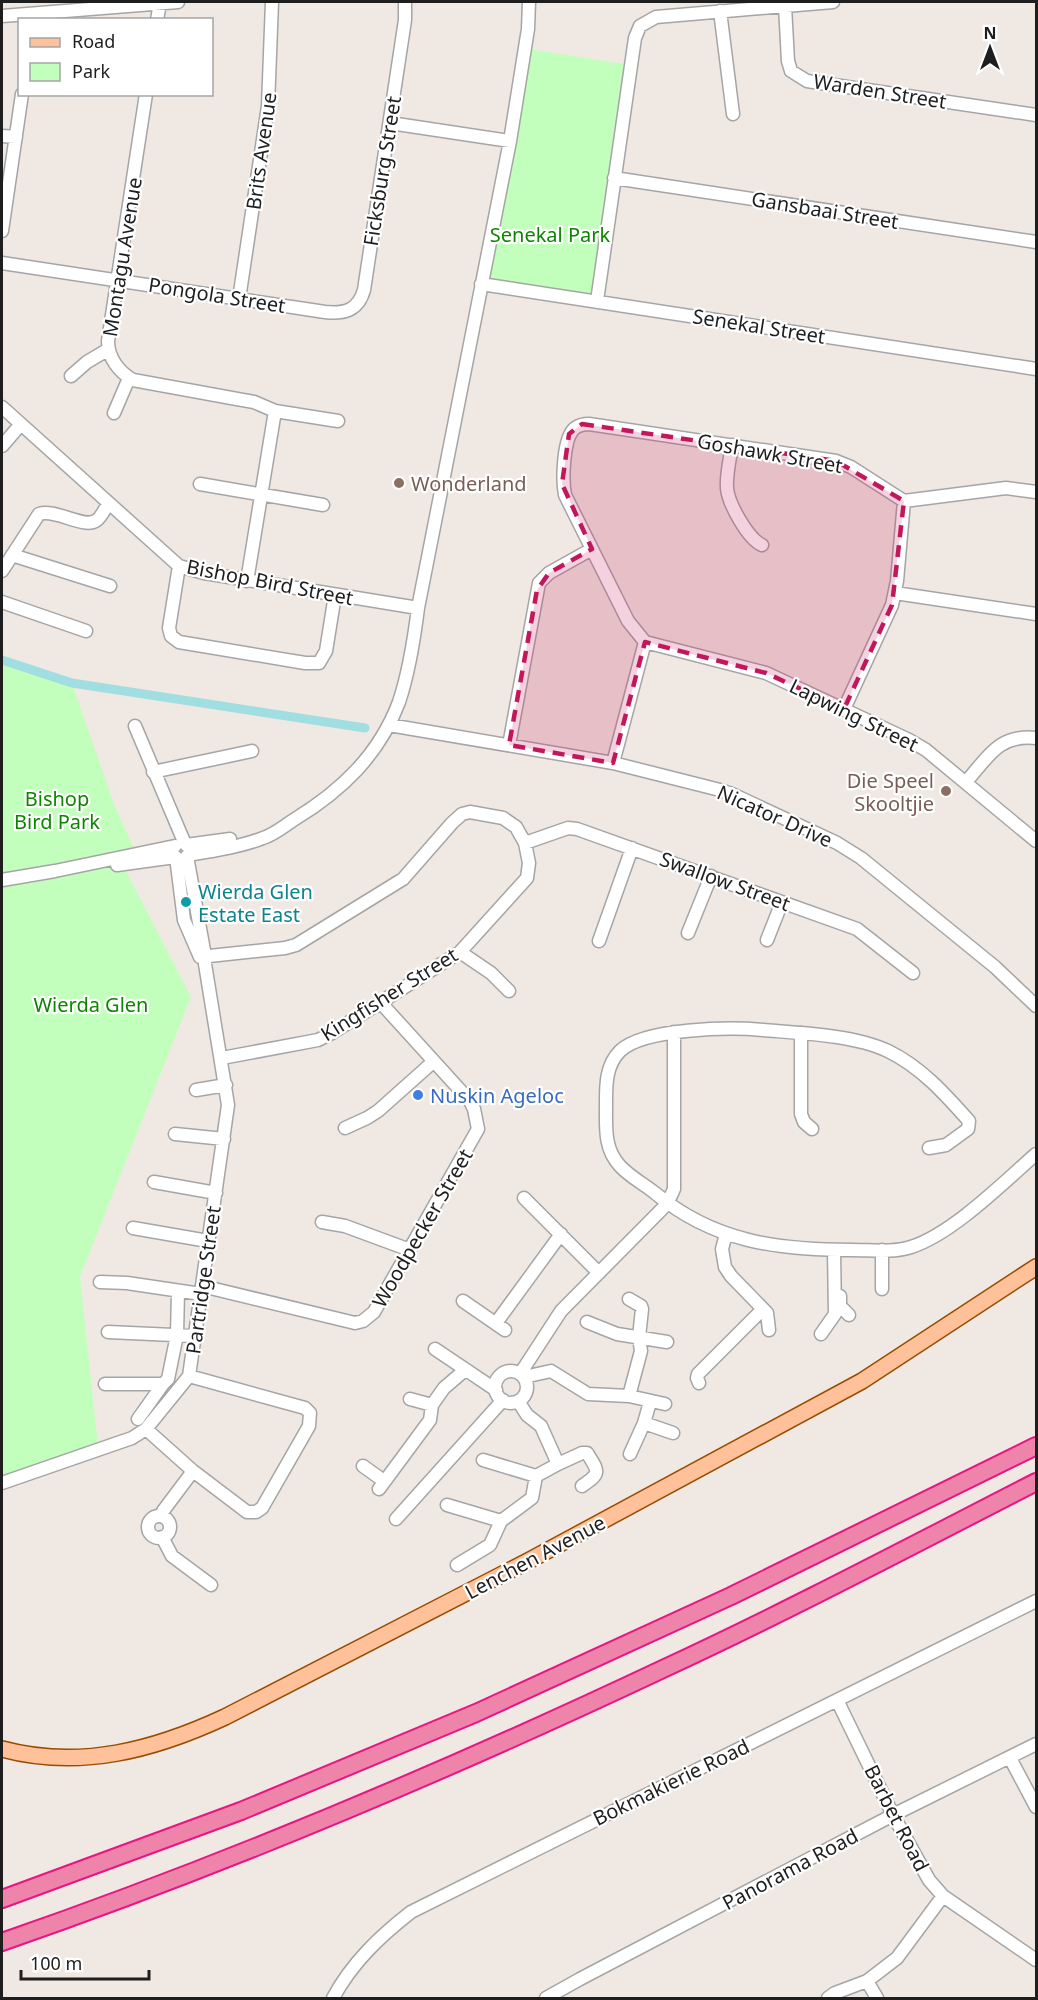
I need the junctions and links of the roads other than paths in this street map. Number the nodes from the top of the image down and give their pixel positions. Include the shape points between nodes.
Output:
1 (178, 2) edge
2 (272, 2) edge
3 (405, 2) edge
4 (529, 2) edge
5 (832, 2) edge
6 (160, 3) edge
7 (785, 6) junction
8 (720, 11) junction
9 (2, 16) edge
10 (34, 16) edge
11 (158, 18) edge
12 (22, 96) edge
13 (146, 96) edge
14 (732, 114) dead end
15 (1036, 115) edge
16 (390, 123) junction
17 (2, 136) edge
18 (16, 137) junction
19 (510, 141) junction
20 (614, 178) junction
21 (2, 231) edge
22 (1036, 242) edge
23 (2, 263) edge
24 (119, 280) junction
25 (481, 284) junction
26 (239, 299) junction
27 (597, 302) junction
28 (325, 312) joint
29 (109, 349) junction
30 (1036, 369) edge
31 (71, 376) dead end
32 (129, 378) junction
33 (2, 407) edge
34 (275, 411) junction
35 (114, 413) dead end
36 (338, 421) dead end
37 (21, 424) junction
38 (732, 445) junction
39 (2, 446) edge
40 (200, 484) dead end
41 (1036, 492) edge
42 (260, 496) junction
43 (904, 501) junction
44 (109, 503) junction
45 (323, 505) dead end
46 (762, 545) dead end
47 (592, 549) junction
48 (12, 555) junction
49 (179, 566) junction
50 (2, 571) edge
51 (247, 581) junction
52 (110, 586) dead end
53 (895, 593) junction
54 (335, 595) junction
55 (2, 602) edge
56 (418, 608) junction
57 (1036, 614) edge
58 (86, 631) dead end
59 (645, 642) junction
60 (844, 709) junction
61 (389, 725) junction
62 (135, 726) dead end
63 (1036, 738) edge
64 (509, 745) junction
65 (252, 752) dead end
66 (613, 763) junction
67 (153, 772) junction
68 (966, 782) junction
69 (278, 829) junction
70 (1036, 841) edge
71 (525, 843) junction
72 (632, 848) junction
73 (216, 850) junction
74 (181, 851) junction
75 (161, 860) junction
76 (55, 871) junction
77 (711, 876) junction
78 (2, 880) edge
79 (193, 884) junction
80 (178, 885) junction
81 (782, 902) junction
82 (688, 933) dead end
83 (767, 940) dead end
84 (599, 941) dead end
85 (460, 952) junction
86 (203, 959) junction
87 (913, 973) dead end
88 (509, 992) dead end
89 (381, 1003) junction
90 (1036, 1006) edge
91 (674, 1032) junction
92 (801, 1034) junction
93 (222, 1058) junction
94 (433, 1062) junction
95 (226, 1085) junction
96 (196, 1090) dead end
97 (345, 1128) dead end
98 (812, 1129) dead end
99 (175, 1134) dead end
100 (225, 1139) junction
101 (929, 1148) dead end
102 (1036, 1154) edge
103 (154, 1182) dead end
104 (674, 1189) junction
105 (216, 1193) junction
106 (655, 1194) junction
107 (524, 1198) dead end
108 (668, 1204) junction
109 (322, 1222) dead end
110 (134, 1228) dead end
111 (561, 1234) junction
112 (726, 1234) junction
113 (208, 1241) junction
114 (410, 1250) junction
115 (837, 1250) junction
116 (882, 1250) junction
117 (1036, 1267) edge
118 (599, 1273) junction
119 (100, 1282) dead end
120 (882, 1289) dead end
121 (202, 1290) junction
122 (178, 1291) junction
123 (629, 1299) dead end
124 (463, 1301) dead end
125 (763, 1309) junction
126 (849, 1315) dead end
127 (587, 1322) dead end
128 (769, 1330) dead end
129 (108, 1332) dead end
130 (821, 1334) dead end
131 (177, 1335) junction
132 (195, 1336) junction
133 (639, 1337) junction
134 (667, 1342) dead end
135 (435, 1349) dead end
136 (465, 1370) junction
137 (189, 1376) junction
138 (522, 1376) junction
139 (699, 1383) dead end
140 (105, 1384) dead end
141 (163, 1384) junction
142 (499, 1395) junction
143 (629, 1396) junction
144 (410, 1399) dead end
145 (518, 1401) junction
146 (650, 1402) junction
147 (664, 1404) dead end
148 (432, 1405) junction
149 (138, 1419) dead end
150 (644, 1423) junction
151 (147, 1430) junction
152 (673, 1433) dead end
153 (1036, 1446) edge
154 (630, 1454) dead end
155 (483, 1460) dead end
156 (558, 1464) junction
157 (363, 1466) dead end
158 (193, 1471) junction
159 (536, 1476) junction
160 (1036, 1482) edge
161 (2, 1483) edge
162 (582, 1486) dead end
163 (447, 1505) dead end
164 (396, 1519) dead end
165 (501, 1521) junction
166 (456, 1565) dead end
167 (211, 1585) dead end
168 (1036, 1601) edge
169 (837, 1700) junction
170 (1036, 1744) edge
171 (2, 1749) edge
172 (1010, 1758) junction
173 (1036, 1806) edge
174 (893, 1815) junction
175 (943, 1896) junction
176 (2, 1899) edge
177 (2, 1942) edge
178 (1036, 1960) edge
179 (867, 1981) junction
180 (333, 1998) edge
181 (546, 1998) edge
182 (828, 1998) edge
183 (877, 1998) edge

1 - 6 street
2 - 26 street, Brits Avenue via 268,106
3 - 16 street, Ficksburg Street
4 - 19 street
5 - 7 street
6 - 10 street
6 - 11 street
7 - 8 street
7 - 15 street, Warden Street via 788,61 791,71 807,81
8 - 14 street
8 - 20 street via 656,17 636,31
9 - 10 street
12 - 18 street
13 - 24 street, Montagu Avenue
16 - 19 street
16 - 28 street, Ficksburg Street via 361,299 346,312
17 - 18 street
18 - 21 street
19 - 25 street
20 - 22 street, Gansbaai Street
20 - 27 street
23 - 24 street, Pongola Street
24 - 26 street, Pongola Street
24 - 29 street, Montagu Avenue
25 - 27 street, Senekal Street
25 - 56 street
26 - 28 street, Pongola Street
27 - 30 street, Senekal Street
29 - 31 street
29 - 32 street, Montagu Avenue via 117,366
32 - 34 street via 165,391 254,402
32 - 35 street
33 - 37 street, Bishop Bird Street
34 - 36 street
34 - 42 street
37 - 39 street
37 - 44 street, Bishop Bird Street
38 - 43 street, Goshawk Street via 843,463
38 - 46 street via 727,492 748,534
38 - 47 street, Goshawk Street via 589,424 575,428 569,434 562,476 565,495
40 - 42 street
41 - 43 street via 1006,488
42 - 45 street
42 - 51 street
43 - 53 street
44 - 48 street via 98,519 89,523 50,512 39,514
44 - 49 street, Bishop Bird Street
47 - 59 street via 628,621
47 - 64 street via 542,577 539,583
48 - 50 street
48 - 52 street
49 - 51 street, Bishop Bird Street
49 - 54 street via 169,628 171,636 179,642 319,663 327,651
51 - 54 street, Bishop Bird Street
53 - 57 street
53 - 60 street
54 - 56 street, Bishop Bird Street
55 - 58 street
56 - 61 street via 405,680
59 - 60 street, Lapwing Street via 766,673
59 - 66 street
60 - 68 street, Lapwing Street via 926,750
61 - 64 street, Nicator Drive
61 - 69 street via 370,757 350,778 319,804
62 - 67 street
63 - 68 street via 1016,738 1001,744
64 - 66 street, Nicator Drive
65 - 67 street
66 - 90 street, Nicator Drive via 720,789 843,847 986,960
67 - 74 street via 175,825
68 - 70 street, Lapwing Street
69 - 73 street via 256,841
69 - 74 street
71 - 72 street, Swallow Street via 572,828
71 - 85 street, Kingfisher Street via 527,878
71 - 86 street via 516,827 503,818 462,814 403,879 296,945
72 - 77 street, Swallow Street
72 - 84 street
73 - 74 street
73 - 79 street via 198,862
74 - 75 street
74 - 76 street
74 - 79 street, Partridge Street
74 - 80 street, Partridge Street
75 - 76 street
75 - 80 street
76 - 78 street
77 - 81 street, Swallow Street
77 - 82 street
79 - 80 street
79 - 86 street, Partridge Street
80 - 86 street, Partridge Street via 184,920
81 - 83 street
81 - 87 street, Swallow Street via 857,929
85 - 88 street via 491,973
85 - 89 street, Kingfisher Street
86 - 93 street, Partridge Street
89 - 93 street, Kingfisher Street via 318,1040
89 - 94 street, Woodpecker Street
91 - 92 street via 737,1028
91 - 104 street
91 - 106 street via 628,1045 619,1052 606,1081 608,1146 621,1167
92 - 98 street via 801,1114
92 - 101 street via 888,1051 933,1082 970,1124 949,1143
93 - 95 street, Partridge Street
94 - 97 street via 378,1111
94 - 114 street, Woodpecker Street via 470,1101 478,1129
95 - 96 street
95 - 100 street, Partridge Street
99 - 100 street
100 - 105 street, Partridge Street
102 - 116 street via 934,1236 911,1247
103 - 105 street
104 - 106 street
104 - 108 street
105 - 113 street, Partridge Street
106 - 108 street
107 - 111 street
108 - 112 street
108 - 118 street
109 - 114 street via 345,1226
110 - 113 street
111 - 118 street
111 - 124 street via 500,1327
112 - 115 street via 780,1247
112 - 125 street via 722,1249 725,1267
113 - 121 street, Partridge Street
114 - 121 street, Woodpecker Street via 374,1312 355,1323
115 - 116 street
115 - 126 street via 840,1306
115 - 130 street via 835,1314
116 - 120 street
117 - 171 main road, Lenchen Avenue via 852,1387 530,1560 225,1717 149,1747 98,1756 64,1757
118 - 138 street via 561,1311
119 - 122 street, Woodpecker Street
121 - 122 street, Woodpecker Street
121 - 132 street, Partridge Street
122 - 131 street
123 - 133 street via 642,1307
125 - 128 street via 768,1315
125 - 139 street via 698,1374
127 - 133 street via 617,1334
129 - 131 street
131 - 132 street
131 - 141 street via 168,1379
132 - 137 street, Partridge Street
133 - 134 street
133 - 143 street via 641,1351
135 - 136 street
136 - 142 street
136 - 148 street
137 - 151 street, Partridge Street
137 - 158 street via 305,1408 311,1417 262,1509 256,1512 247,1512
138 - 142 street via 516,1371 505,1372 497,1380
138 - 143 street via 551,1371 588,1395
138 - 145 street via 527,1382 526,1393
140 - 141 street
141 - 149 street
142 - 145 street
142 - 164 street
143 - 146 street
144 - 148 street
145 - 156 street via 526,1415 541,1426
146 - 147 street
146 - 150 street
148 - 157 street via 430,1420 382,1485
150 - 152 street
150 - 154 street
151 - 158 street
151 - 161 street, Partridge Street via 129,1440
153 - 176 highway via 731,1596 476,1713 241,1811
155 - 159 street
156 - 159 street
156 - 162 street via 587,1453 597,1473
158 - 167 street via 163,1511 170,1527 162,1537 172,1556
159 - 165 street via 532,1498
160 - 177 highway via 665,1668 422,1778 163,1884
163 - 165 street
165 - 166 street via 492,1543
168 - 169 street, Bokmakierie Road
169 - 174 street, Barbet Road
169 - 180 street, Bokmakierie Road via 411,1912 383,1933 356,1962
170 - 172 street, Panorama Road
172 - 173 street
172 - 174 street, Panorama Road
174 - 175 street, Barbet Road via 921,1868
174 - 181 street, Panorama Road
175 - 178 street, Barbet Road
175 - 179 street via 897,1958
179 - 182 street
179 - 183 street

